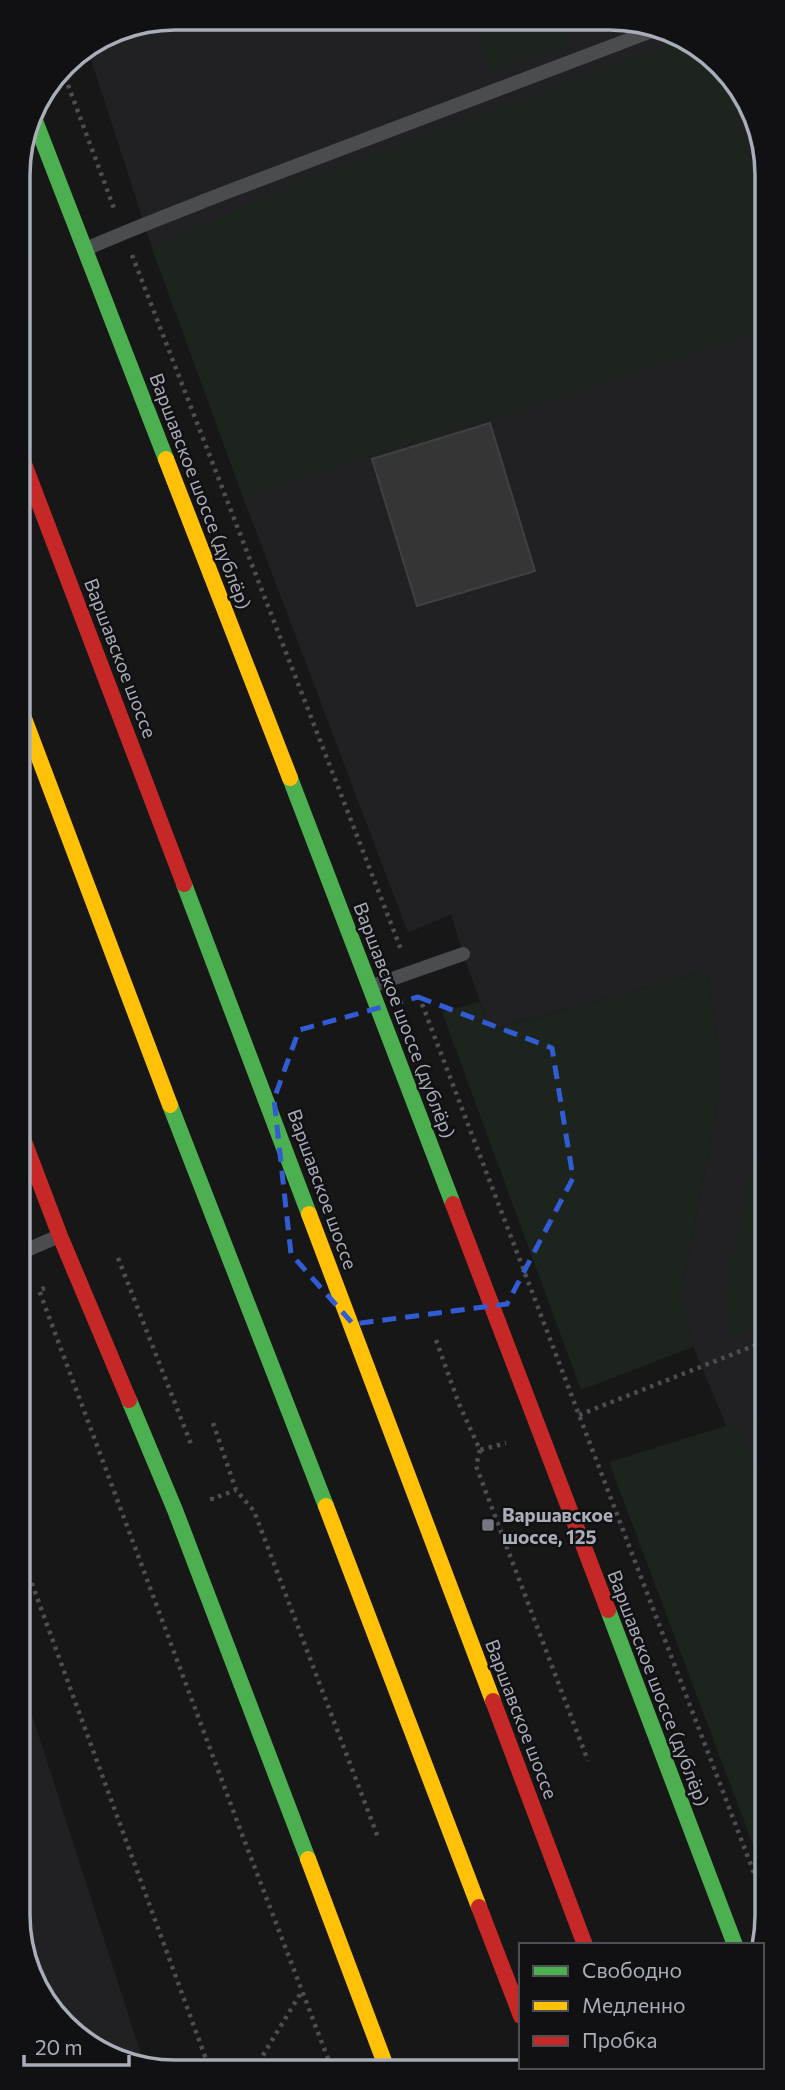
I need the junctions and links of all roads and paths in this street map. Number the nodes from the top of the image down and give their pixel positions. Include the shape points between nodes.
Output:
1 (643, 34) edge
2 (66, 80) edge
3 (37, 127) edge
4 (123, 232) junction
5 (85, 250) junction
6 (30, 479) edge
7 (30, 734) edge
8 (463, 954) dead end
9 (410, 972) junction
10 (370, 986) junction
11 (30, 1157) edge
12 (60, 1236) junction
13 (30, 1249) edge
14 (118, 1258) dead end
15 (53, 1284) dead end
16 (436, 1340) dead end
17 (755, 1345) edge
18 (579, 1415) junction
19 (212, 1423) dead end
20 (515, 1441) dead end
21 (192, 1448) dead end
22 (480, 1450) junction
23 (207, 1486) dead end
24 (236, 1490) junction
25 (30, 1578) edge
26 (587, 1761) dead end
27 (379, 1840) dead end
28 (755, 1876) edge
29 (584, 1943) edge
30 (734, 1943) edge
31 (302, 1991) junction
32 (519, 2011) edge
33 (206, 2060) edge
34 (260, 2060) edge
35 (328, 2060) edge
36 (383, 2060) edge

1 - 4 lane
2 - 4 path
3 - 5 main road, Варшавское шоссе (дублёр)
4 - 5 lane
4 - 9 path
5 - 10 main road, Варшавское шоссе (дублёр)
6 - 29 main road, Варшавское шоссе
7 - 32 main road
8 - 9 lane
9 - 10 lane
9 - 18 path
10 - 30 main road, Варшавское шоссе (дублёр)
11 - 12 main road
12 - 13 lane
12 - 36 main road via 175,1510
14 - 21 path
15 - 31 path via 39,1290
16 - 22 path
17 - 18 path
18 - 28 path
19 - 24 path
20 - 22 path
22 - 26 path via 476,1466
23 - 24 path via 212,1499
24 - 27 path via 254,1511
25 - 33 path
31 - 34 path
31 - 35 path

